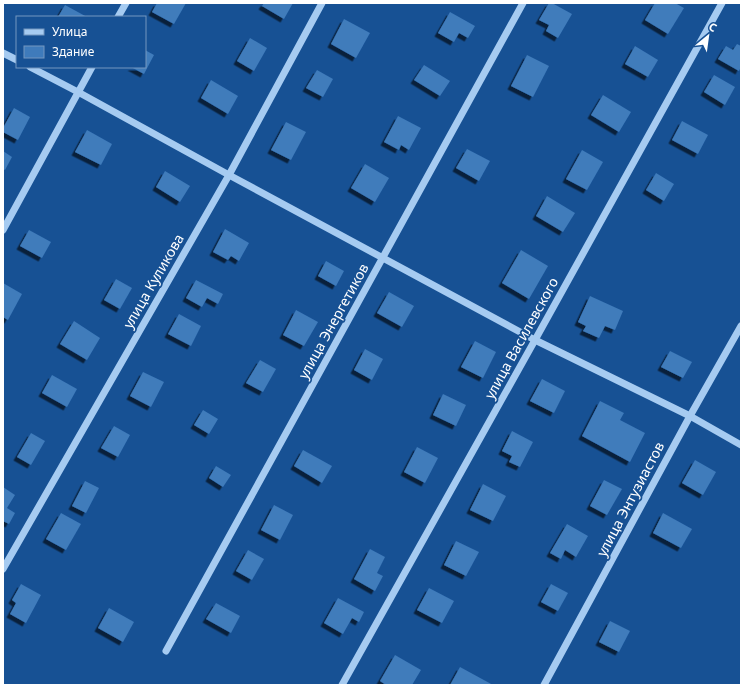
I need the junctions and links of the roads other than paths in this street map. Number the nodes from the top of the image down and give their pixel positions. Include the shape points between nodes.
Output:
1 (126, 3) edge
2 (322, 3) edge
3 (523, 3) edge
4 (722, 3) edge
5 (119, 16) edge
6 (3, 53) edge
7 (16, 60) edge
8 (32, 68) edge
9 (91, 68) edge
10 (78, 92) junction
11 (229, 175) junction
12 (3, 230) edge
13 (382, 258) junction
14 (741, 326) edge
15 (535, 340) junction
16 (690, 416) junction
17 (741, 445) edge
18 (3, 569) edge
19 (166, 651) dead end
20 (342, 685) edge
21 (544, 685) edge

1 - 5 street
2 - 11 street, улица Куликова
3 - 13 street, улица Энергетиков
4 - 15 street, улица Василевского
6 - 7 street
8 - 10 street
9 - 10 street
10 - 11 street
10 - 12 street
11 - 13 street
11 - 18 street, улица Куликова
13 - 15 street
13 - 19 street, улица Энергетиков
14 - 16 street, улица Энтузиастов
15 - 16 street
15 - 20 street, улица Василевского
16 - 17 street
16 - 21 street, улица Энтузиастов

